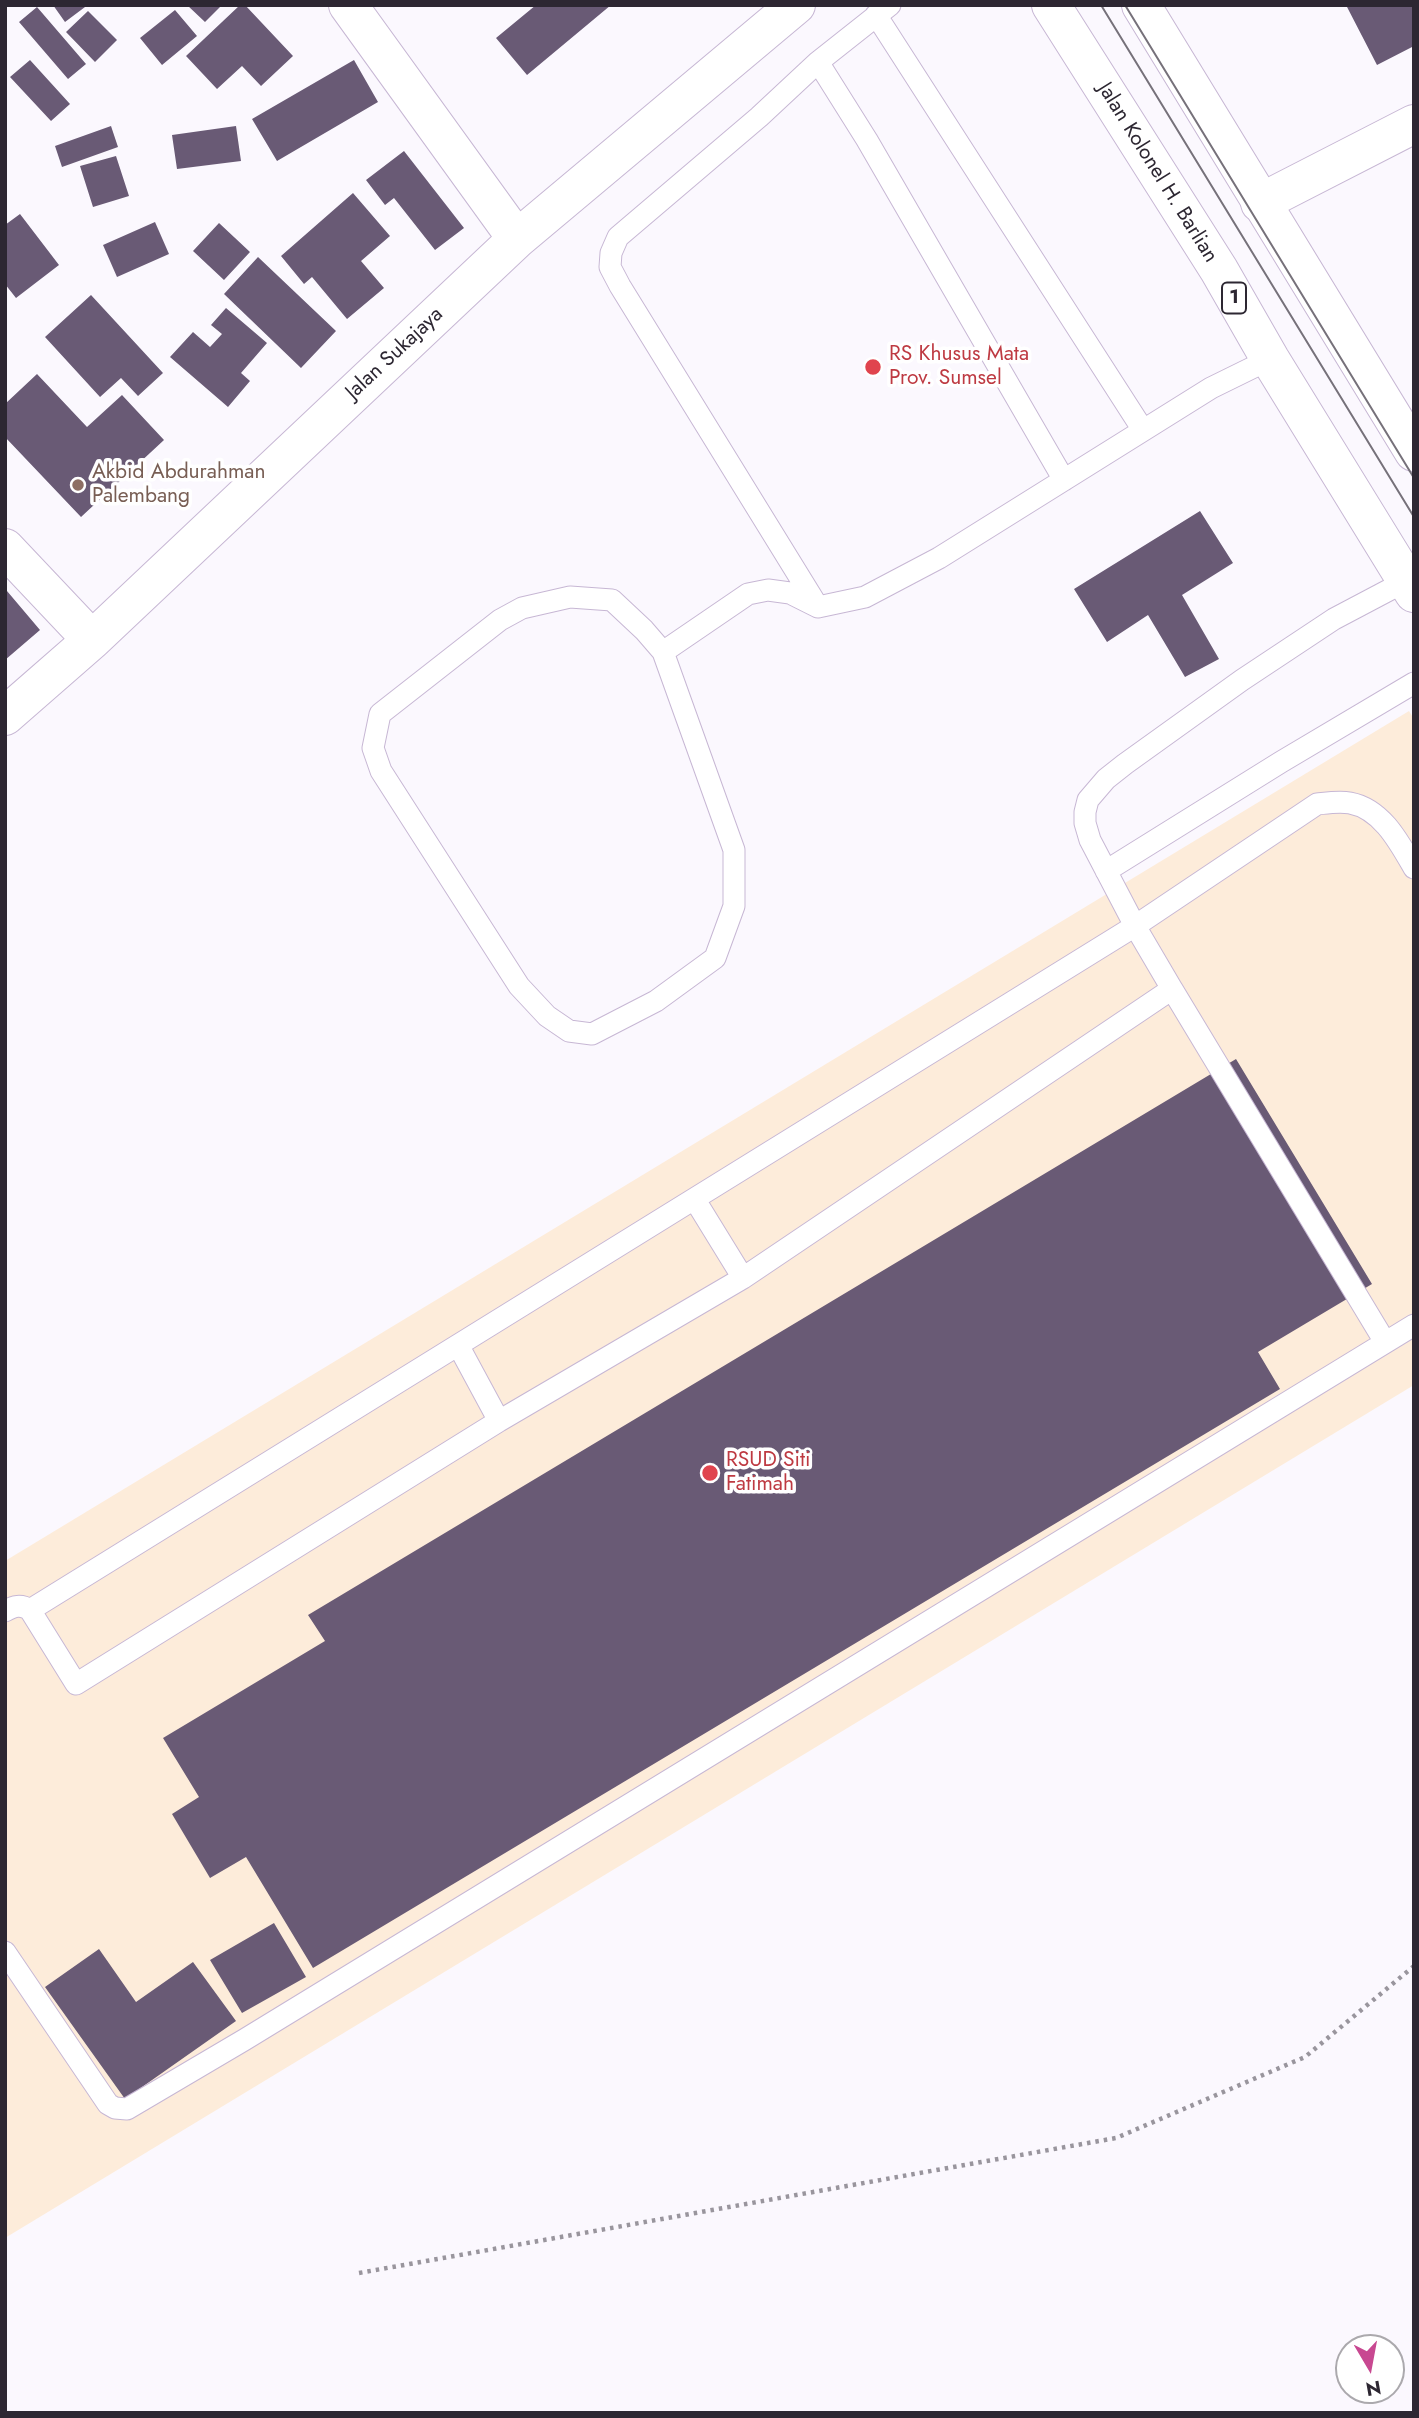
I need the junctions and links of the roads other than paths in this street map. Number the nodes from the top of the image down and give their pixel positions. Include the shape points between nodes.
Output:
1 (348, 5) edge
2 (796, 5) edge
3 (1051, 5) edge
4 (1141, 5) edge
5 (883, 10) edge
6 (818, 62) junction
7 (1414, 124) edge
8 (1260, 203) junction
9 (517, 239) junction
10 (1270, 359) junction
11 (1143, 430) junction
12 (1414, 452) edge
13 (1064, 480) junction
14 (5, 548) edge
15 (1410, 587) edge
16 (818, 607) junction
17 (92, 640) junction
18 (663, 652) junction
19 (1414, 683) edge
20 (5, 716) edge
21 (1414, 868) edge
22 (1106, 872) junction
23 (1135, 926) junction
24 (1172, 989) junction
25 (695, 1200) junction
26 (743, 1278) junction
27 (1414, 1325) edge
28 (1385, 1342) junction
29 (458, 1345) junction
30 (499, 1421) junction
31 (5, 1611) edge
32 (30, 1611) junction
33 (5, 1952) edge

1 - 9 main road
2 - 9 main road, Jalan Sukajaya
3 - 10 main road, Jalan Kolonel H. Barlian / 1
4 - 8 main road
5 - 6 lane
5 - 11 lane
6 - 13 lane
6 - 16 lane via 618,237 610,267
7 - 8 main road
8 - 12 main road
9 - 17 main road, Jalan Sukajaya
10 - 11 lane
10 - 15 main road, Jalan Kolonel H. Barlian / 1
11 - 13 lane
13 - 16 lane via 896,582 865,597
14 - 17 main road
15 - 22 lane via 1323,626 1106,779 1088,800 1085,812 1090,840
16 - 18 lane via 790,593 768,590 748,594
17 - 20 main road, Jalan Sukajaya
18 - 18 lane via 734,850 734,906 715,958 656,1001 592,1034 569,1031 547,1016 519,986 380,771 374,732 380,714 522,608 570,597 612,600
19 - 22 lane
21 - 23 lane via 1386,825 1369,810 1351,803 1317,804
22 - 23 lane
23 - 24 lane
23 - 25 lane
24 - 26 lane
24 - 28 lane
25 - 26 lane
25 - 29 lane
26 - 30 lane
27 - 28 lane
28 - 33 lane via 127,2109 108,2104
29 - 30 lane
29 - 32 lane
30 - 32 lane via 76,1684
31 - 32 lane via 20,1606

